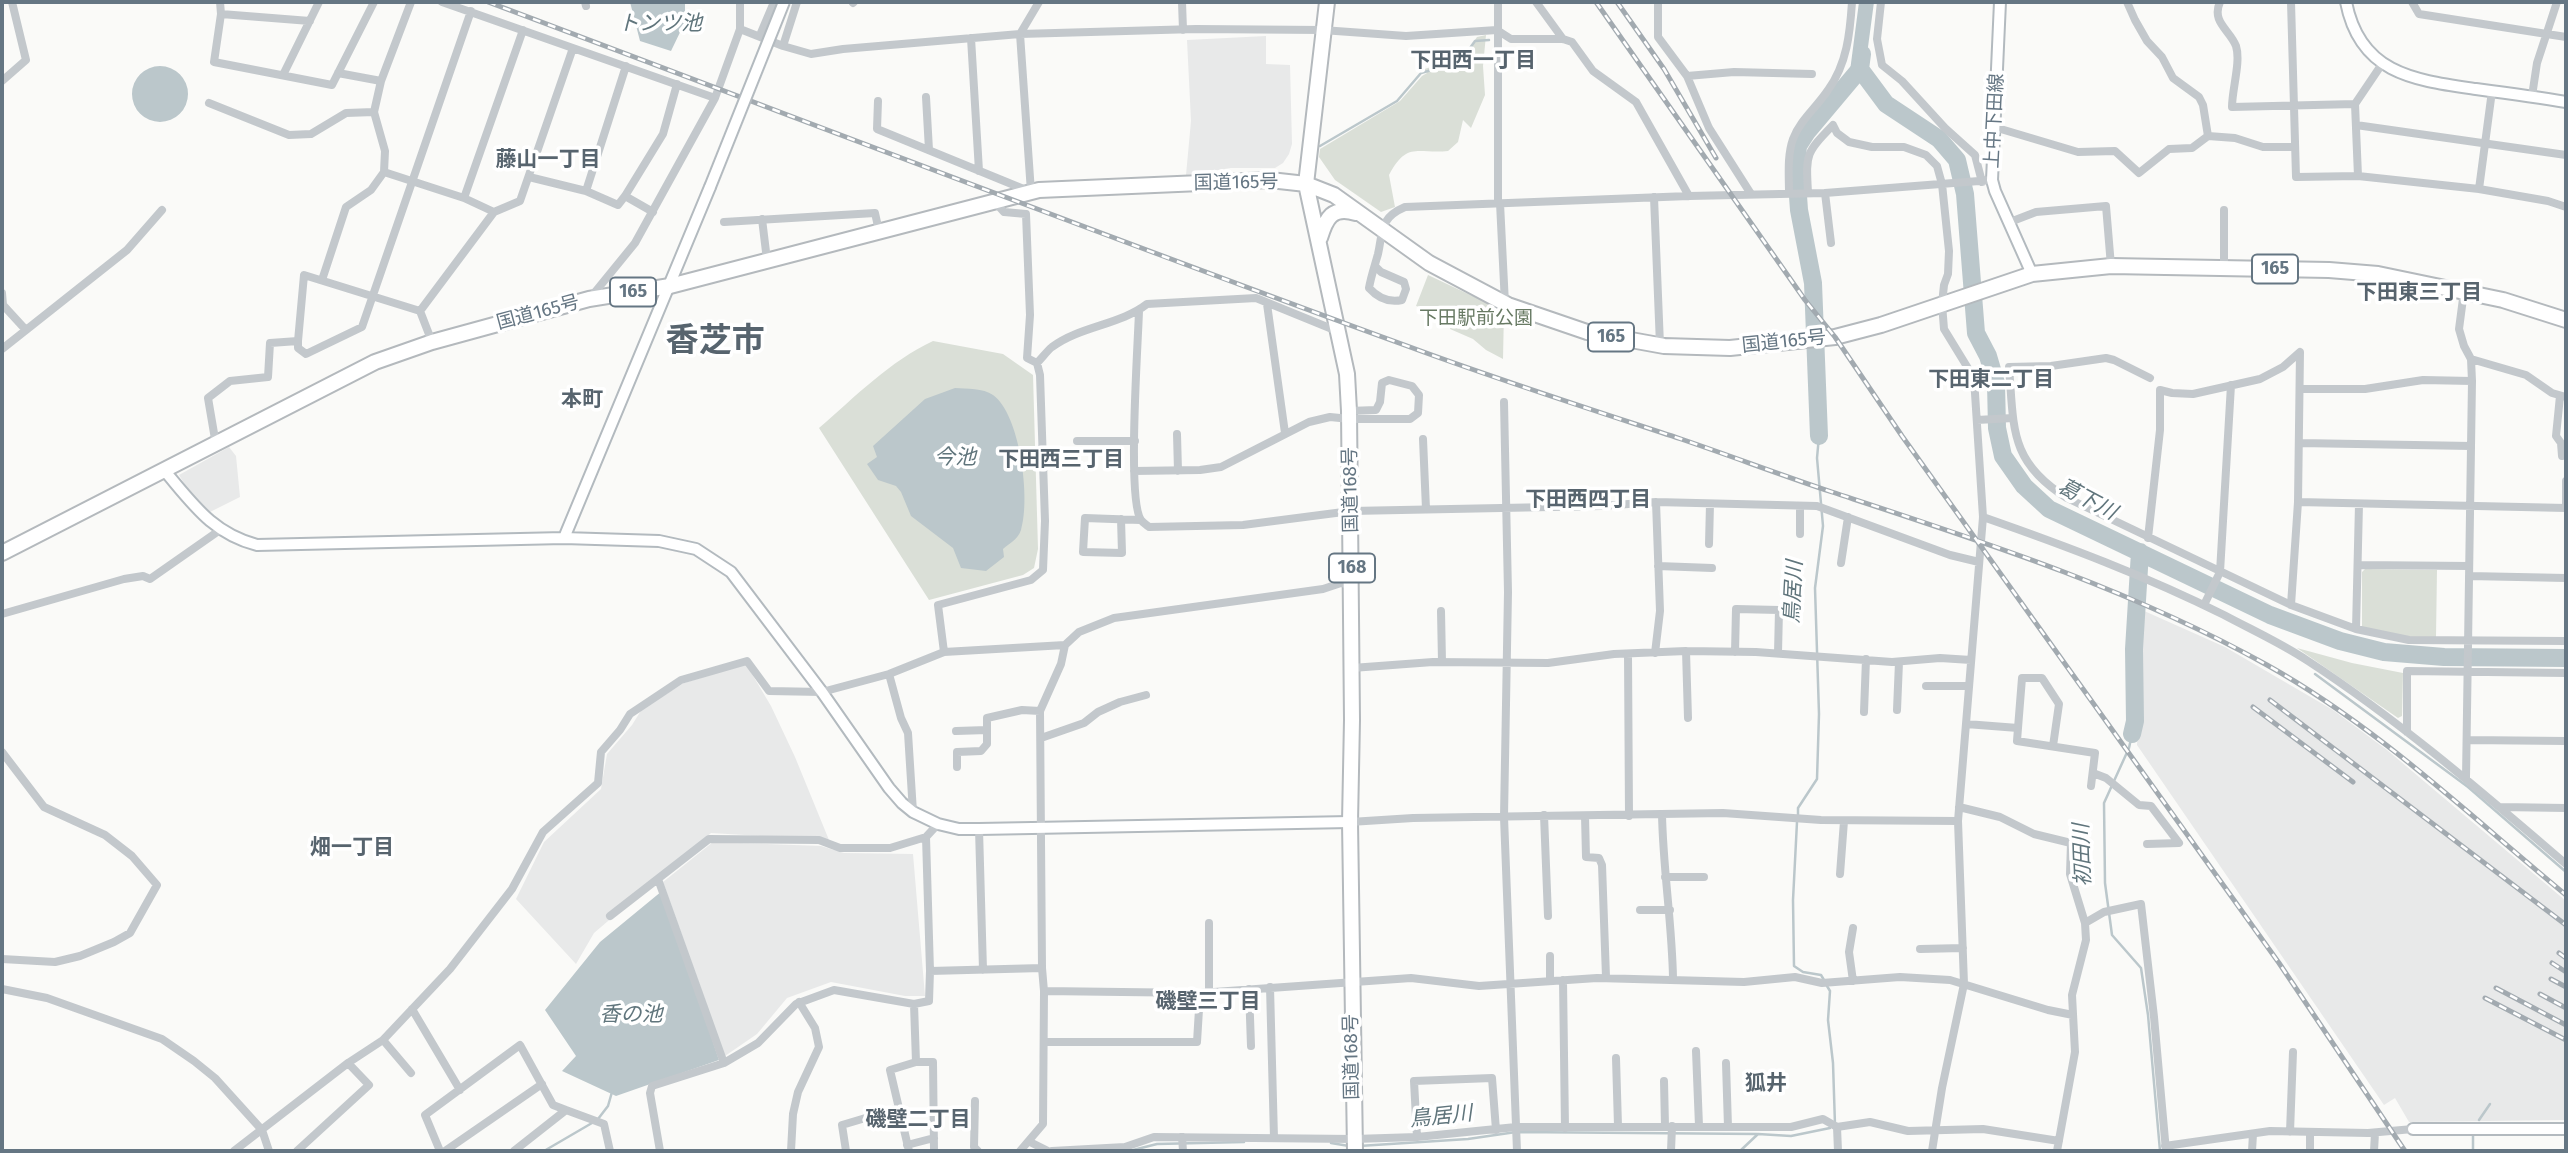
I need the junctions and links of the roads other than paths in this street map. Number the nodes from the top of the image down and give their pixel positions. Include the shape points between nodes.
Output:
1 (12, 2) edge
2 (220, 2) edge
3 (319, 2) edge
4 (374, 2) edge
5 (411, 2) edge
6 (442, 2) edge
7 (740, 2) edge
8 (774, 2) edge
9 (784, 2) edge
10 (797, 2) edge
11 (1039, 2) edge
12 (1182, 2) edge
13 (1327, 2) edge
14 (1498, 2) edge
15 (1536, 2) edge
16 (1658, 2) edge
17 (1852, 2) edge
18 (1881, 2) edge
19 (2000, 2) edge
20 (2127, 2) edge
21 (2220, 2) edge
22 (2291, 2) edge
23 (2346, 2) edge
24 (2412, 2) edge
25 (2555, 2) edge
26 (471, 11) junction
27 (221, 14) junction
28 (310, 21) junction
29 (740, 29) junction
30 (523, 30) junction
31 (1183, 30) junction
32 (1322, 30) junction
33 (1497, 30) junction
34 (1020, 34) junction
35 (2545, 34) junction
36 (760, 35) junction
37 (2566, 37) edge
38 (971, 38) junction
39 (1563, 39) junction
40 (783, 46) junction
41 (573, 48) junction
42 (2382, 64) junction
43 (626, 66) junction
44 (338, 72) junction
45 (1812, 74) dead end
46 (283, 75) junction
47 (1688, 76) junction
48 (2, 81) edge
49 (381, 81) junction
50 (677, 84) junction
51 (2492, 91) junction
52 (2532, 96) junction
53 (926, 97) dead end
54 (715, 98) junction
55 (878, 101) dead end
56 (2566, 102) edge
57 (209, 103) dead end
58 (2354, 104) junction
59 (2294, 106) junction
60 (374, 112) junction
61 (2356, 125) junction
62 (1994, 127) junction
63 (2208, 136) junction
64 (2485, 143) junction
65 (2295, 147) junction
66 (929, 150) junction
67 (2566, 155) edge
68 (979, 171) junction
69 (384, 172) junction
70 (2358, 176) junction
71 (529, 177) junction
72 (411, 181) junction
73 (1987, 181) junction
74 (1306, 184) junction
75 (1942, 184) junction
76 (2479, 189) junction
77 (586, 191) junction
78 (1031, 192) junction
79 (1789, 193) junction
80 (1808, 193) junction
81 (1825, 193) junction
82 (1751, 194) junction
83 (625, 196) junction
84 (1689, 196) junction
85 (1654, 197) junction
86 (464, 198) junction
87 (995, 202) junction
88 (1499, 204) junction
89 (2566, 207) edge
90 (162, 210) dead end
91 (2224, 210) dead end
92 (494, 212) junction
93 (653, 212) junction
94 (1358, 213) junction
95 (762, 219) junction
96 (724, 222) dead end
97 (2010, 222) junction
98 (879, 231) junction
99 (1381, 231) junction
100 (1319, 241) junction
101 (1831, 243) dead end
102 (767, 260) junction
103 (1375, 266) junction
104 (2110, 266) junction
105 (2224, 268) junction
106 (2032, 274) junction
107 (322, 280) junction
108 (670, 286) junction
109 (2464, 291) junction
110 (2, 293) edge
111 (374, 296) junction
112 (589, 299) junction
113 (1945, 302) junction
114 (1267, 304) junction
115 (1505, 304) junction
116 (3, 305) edge
117 (1139, 311) junction
118 (420, 312) junction
119 (2566, 320) edge
120 (25, 330) junction
121 (1337, 331) junction
122 (298, 341) junction
123 (432, 342) junction
124 (1660, 345) junction
125 (2, 349) edge
126 (2472, 359) junction
127 (1037, 363) junction
128 (2150, 378) dead end
129 (2472, 381) junction
130 (2231, 386) junction
131 (2301, 389) junction
132 (2563, 396) edge
133 (1504, 402) dead end
134 (1350, 415) junction
135 (2013, 418) junction
136 (1977, 420) junction
137 (1285, 433) junction
138 (1177, 434) dead end
139 (1423, 439) dead end
140 (1077, 442) dead end
141 (1135, 442) junction
142 (2300, 443) junction
143 (216, 444) junction
144 (2472, 446) junction
145 (2562, 456) dead end
146 (164, 470) junction
147 (1134, 471) junction
148 (1178, 471) junction
149 (2566, 481) edge
150 (1656, 502) junction
151 (2298, 502) junction
152 (1710, 504) junction
153 (2359, 504) junction
154 (1800, 506) junction
155 (2470, 506) junction
156 (1506, 508) junction
157 (2566, 508) edge
158 (1426, 509) junction
159 (1351, 511) junction
160 (1848, 517) junction
161 (1983, 517) junction
162 (1121, 519) junction
163 (1140, 520) junction
164 (220, 530) junction
165 (1800, 534) dead end
166 (565, 538) junction
167 (2148, 538) junction
168 (1709, 544) dead end
169 (2, 553) edge
170 (1979, 562) junction
171 (1841, 563) dead end
172 (2358, 565) junction
173 (1658, 566) junction
174 (1712, 568) dead end
175 (2469, 571) junction
176 (2220, 572) junction
177 (2566, 578) edge
178 (1352, 585) junction
179 (2205, 603) junction
180 (2291, 605) junction
181 (1441, 611) dead end
182 (2, 614) edge
183 (2357, 629) junction
184 (2469, 640) junction
185 (2566, 641) edge
186 (1065, 645) junction
187 (1686, 651) junction
188 (944, 652) junction
189 (1735, 652) junction
190 (1656, 653) junction
191 (1778, 653) junction
192 (1628, 654) junction
193 (1866, 659) junction
194 (1971, 660) junction
195 (1442, 663) junction
196 (1505, 663) junction
197 (1899, 663) junction
198 (1352, 668) junction
199 (2468, 672) junction
200 (2566, 673) edge
201 (889, 674) junction
202 (1926, 686) dead end
203 (1969, 686) junction
204 (822, 692) junction
205 (1146, 695) dead end
206 (1897, 710) dead end
207 (1040, 711) junction
208 (1864, 712) dead end
209 (1688, 718) dead end
210 (1966, 724) junction
211 (2018, 728) junction
212 (987, 730) junction
213 (956, 731) dead end
214 (2407, 732) junction
215 (1041, 738) junction
216 (2467, 740) junction
217 (2566, 741) edge
218 (2053, 746) junction
219 (2, 752) edge
220 (957, 767) dead end
221 (2093, 773) junction
222 (2466, 778) junction
223 (2091, 786) dead end
224 (1959, 807) junction
225 (2500, 807) junction
226 (2566, 808) edge
227 (913, 812) junction
228 (1662, 814) junction
229 (1544, 815) junction
230 (1585, 816) junction
231 (1629, 816) junction
232 (1504, 817) junction
233 (1844, 821) junction
234 (1958, 821) junction
235 (1350, 822) junction
236 (938, 824) junction
237 (1041, 827) junction
238 (979, 829) junction
239 (926, 837) junction
240 (2147, 844) dead end
241 (2566, 864) edge
242 (1840, 874) dead end
243 (1665, 877) junction
244 (1703, 877) dead end
245 (658, 879) junction
246 (1640, 910) dead end
247 (1670, 910) junction
248 (610, 916) dead end
249 (1548, 916) dead end
250 (1209, 923) dead end
251 (2085, 923) junction
252 (1853, 928) dead end
253 (1963, 948) junction
254 (1920, 949) dead end
255 (1550, 956) dead end
256 (2, 959) edge
257 (1042, 968) junction
258 (983, 970) junction
259 (930, 971) junction
260 (1606, 978) junction
261 (1673, 978) junction
262 (1563, 980) junction
263 (1351, 981) junction
264 (1550, 981) junction
265 (1853, 981) junction
266 (1511, 984) junction
267 (1965, 984) junction
268 (1270, 987) junction
269 (2, 989) edge
270 (1249, 989) junction
271 (1044, 991) junction
272 (1205, 992) junction
273 (799, 1002) junction
274 (914, 1004) junction
275 (412, 1009) junction
276 (2073, 1015) junction
277 (383, 1040) junction
278 (1045, 1042) junction
279 (1251, 1046) dead end
280 (1696, 1051) dead end
281 (2293, 1052) dead end
282 (1616, 1058) dead end
283 (916, 1062) junction
284 (348, 1063) junction
285 (724, 1063) junction
286 (1726, 1063) dead end
287 (411, 1073) dead end
288 (1664, 1081) dead end
289 (542, 1084) junction
290 (460, 1090) junction
291 (975, 1101) dead end
292 (899, 1108) junction
293 (566, 1110) junction
294 (1618, 1126) junction
295 (1669, 1126) junction
296 (1699, 1126) junction
297 (1728, 1127) junction
298 (1837, 1127) junction
299 (1565, 1128) junction
300 (2413, 1129) joint
301 (2566, 1129) edge
302 (262, 1130) junction
303 (1496, 1130) junction
304 (1516, 1131) junction
305 (1935, 1131) junction
306 (2290, 1132) junction
307 (2310, 1132) junction
308 (2375, 1133) junction
309 (2253, 1134) junction
310 (1182, 1137) junction
311 (1417, 1137) junction
312 (934, 1138) junction
313 (1274, 1138) junction
314 (1300, 1139) junction
315 (2207, 1140) junction
316 (2059, 1141) junction
317 (1030, 1142) junction
318 (1354, 1145) edge
319 (908, 1148) edge
320 (2166, 1148) edge
321 (660, 1150) edge
322 (1096, 1150) edge
323 (234, 1151) edge
324 (269, 1151) edge
325 (297, 1151) edge
326 (442, 1151) edge
327 (514, 1151) edge
328 (610, 1151) edge
329 (649, 1151) edge
330 (791, 1151) edge
331 (846, 1151) edge
332 (934, 1151) edge
333 (978, 1151) edge
334 (1020, 1151) edge
335 (1050, 1151) edge
336 (1183, 1151) edge
337 (1300, 1151) edge
338 (1517, 1151) edge
339 (1671, 1151) edge
340 (1838, 1151) edge
341 (1932, 1151) edge
342 (2057, 1151) edge
343 (2207, 1151) edge
344 (2252, 1151) edge
345 (2310, 1151) edge
346 (2374, 1151) edge

1 - 48 street via 26,60
2 - 27 street
3 - 28 street
4 - 44 street
5 - 49 street
6 - 26 street
7 - 29 street
8 - 36 street
9 - 108 street, bridge
10 - 40 street
11 - 34 street
12 - 31 street
13 - 32 highway, 国道168号 / 168
14 - 33 street
15 - 39 street
16 - 47 street via 1658,37
17 - 79 street via 1850,33 1838,76 1794,135
18 - 73 street via 1877,39 1882,65 1975,156
19 - 62 street, 上中下田線
20 - 63 street via 2173,78 2199,97
21 - 59 street via 2218,20 2238,55 2232,107
22 - 59 street
23 - 42 street via 2360,39
24 - 35 street via 2419,14
25 - 35 street
26 - 30 street
26 - 72 street
27 - 28 street
27 - 46 street via 214,62
28 - 46 street
29 - 36 street
29 - 54 street
30 - 41 street
30 - 86 street
31 - 32 street
31 - 34 street
32 - 33 street via 1406,36
32 - 74 highway, 国道168号 / 168
33 - 39 street via 1511,39
33 - 88 street
34 - 38 street
34 - 78 street
35 - 37 street
35 - 52 street
36 - 40 street
38 - 40 street via 811,54
38 - 68 street
39 - 84 street via 1572,42 1593,71 1636,102
41 - 43 street
41 - 71 street
42 - 51 street via 2414,79
42 - 58 street
43 - 50 street
43 - 77 street
44 - 46 street via 332,85
44 - 49 street
45 - 47 street
47 - 82 street via 1709,128
49 - 60 street
50 - 54 street
50 - 83 street via 663,134
51 - 52 street
51 - 64 street
52 - 56 street
53 - 66 street
54 - 93 street
55 - 66 street via 877,129
57 - 60 street via 289,135 311,134 346,113
58 - 59 street
58 - 61 street
59 - 65 street
60 - 69 street via 385,151
61 - 64 street
61 - 70 street
62 - 63 street via 2078,152 2115,152 2139,173 2169,149 2192,148
62 - 73 street, 上中下田線
63 - 65 street
64 - 67 street
64 - 76 street
65 - 70 street via 2296,177
66 - 68 street
68 - 78 street
69 - 72 street
69 - 107 street via 371,190 346,207
70 - 76 street
71 - 77 street
71 - 92 street via 520,201
72 - 86 street
72 - 111 street
73 - 75 street
73 - 97 street, 上中下田線
74 - 78 highway, 国道165号 / 165 via 1270,180
74 - 94 highway, 国道165号 / 165 via 1334,195
74 - 100 highway, 国道168号 / 168
75 - 80 street via 1937,166 1926,155 1903,146 1849,142 1833,125 1810,149
75 - 81 street
75 - 113 street via 1949,251
76 - 89 street
77 - 83 street via 618,205
78 - 87 highway, 国道165号 / 165
79 - 80 street
79 - 82 street
80 - 81 street
81 - 101 street
82 - 84 street
83 - 93 street
84 - 85 street
85 - 88 street
85 - 124 street
86 - 92 street
87 - 98 highway, 国道165号 / 165
87 - 127 street via 1004,212 1027,214 1027,358
88 - 99 street via 1405,207 1394,212
88 - 115 street
90 - 120 street via 127,250
91 - 105 street
92 - 118 street
93 - 112 street via 635,243
94 - 99 highway, 国道165号 / 165
94 - 100 highway via 1332,214
95 - 96 street
95 - 98 street via 875,213
95 - 102 street
97 - 104 street via 2036,212 2106,206
97 - 106 street, 上中下田線
98 - 102 highway, 国道165号 / 165
99 - 103 street
99 - 115 highway, 国道165号 / 165 via 1439,270
100 - 121 highway, 国道168号 / 168
102 - 108 highway, 国道165号 / 165
103 - 103 street via 1404,282 1402,300 1376,296 1369,288
104 - 105 highway, 国道165号 / 165
104 - 106 highway, 国道165号 / 165
105 - 109 highway, 国道165号 / 165 via 2378,274
106 - 113 highway, 国道165号 / 165
107 - 111 street
107 - 122 street via 304,275
108 - 112 highway, 国道165号 / 165
108 - 166 street
109 - 119 highway, 国道165号 / 165
109 - 126 street via 2459,329
110 - 116 street
111 - 118 street
111 - 122 street via 362,327 306,355
112 - 123 highway, 国道165号 / 165
113 - 124 highway, 国道165号 / 165 via 1820,340 1730,348
113 - 136 street via 1944,329 1974,378
114 - 117 street via 1256,299 1147,304
114 - 121 street
114 - 137 street
115 - 124 highway, 国道165号 / 165 via 1587,332
116 - 120 street
117 - 127 street via 1053,346
117 - 141 street
118 - 123 street
120 - 125 street
121 - 134 highway, 国道168号 / 168
122 - 143 street via 270,343 268,377 230,381 208,398
123 - 143 highway, 国道165号 / 165 via 375,362
126 - 129 street
126 - 132 street via 2526,375
127 - 188 street via 1045,507 1043,570 1031,580 938,605
128 - 135 street via 2105,358 2009,366
129 - 131 street
129 - 144 street
130 - 131 street via 2271,374 2300,352
130 - 167 street via 2183,395 2160,390
130 - 176 street
131 - 142 street
132 - 145 street via 2556,436
133 - 156 street
134 - 134 street via 1376,410 1382,383 1389,380 1412,386 1419,396 1418,413 1410,419
134 - 137 street via 1309,422
134 - 159 highway, 国道168号 / 168
135 - 136 street
135 - 167 street via 2023,458 2034,473 2050,487
136 - 161 street
137 - 148 street via 1221,467
138 - 148 street
139 - 158 street
140 - 141 street
141 - 147 street
142 - 144 street
142 - 151 street
143 - 146 highway, 国道165号 / 165
144 - 155 street
146 - 164 street
146 - 169 highway, 国道165号 / 165
147 - 148 street
147 - 163 street
149 - 157 street
150 - 152 street
150 - 156 street
150 - 173 street
151 - 153 street
151 - 180 street
152 - 154 street
152 - 168 street
153 - 155 street
153 - 172 street
154 - 160 street via 1822,507
154 - 165 street
155 - 157 street
155 - 175 street
156 - 158 street
156 - 196 street
158 - 159 street
159 - 163 street via 1243,525 1149,527
159 - 178 highway, 国道168号 / 168
160 - 170 street
160 - 171 street
161 - 170 street
161 - 179 street
162 - 162 street via 1122,553 1083,552 1084,518
162 - 163 street
164 - 166 street via 257,545
164 - 182 street via 150,579 124,579
166 - 204 street via 659,541 696,548 731,572
167 - 176 street
170 - 194 street
172 - 175 street
172 - 183 street
173 - 174 street
173 - 190 street
175 - 177 street
175 - 184 street
176 - 179 street
176 - 180 street
178 - 186 street via 1114,618 1079,632
178 - 198 highway, 国道168号 / 168
179 - 214 street via 2308,661
180 - 183 street
181 - 195 street
183 - 184 street via 2409,640
184 - 185 street
184 - 199 street
186 - 188 street
186 - 207 street
187 - 189 street
187 - 190 street
187 - 209 street
188 - 201 street
189 - 191 street
189 - 191 street via 1736,608 1779,610
190 - 192 street
191 - 193 street
192 - 196 street
192 - 231 street
193 - 197 street
193 - 208 street
194 - 197 street
194 - 203 street
195 - 196 street
195 - 198 street
196 - 232 street
197 - 206 street
198 - 235 highway, 国道168号 / 168
199 - 200 street
199 - 214 street via 2407,671
199 - 216 street
201 - 204 street
201 - 227 street via 908,733
202 - 203 street
203 - 210 street
204 - 227 street via 889,788
204 - 275 street via 769,691 747,661 681,680 630,714 601,752 598,783 543,832 512,889 450,969
205 - 215 street
207 - 212 street via 987,718
207 - 215 street
210 - 211 street
210 - 224 street
211 - 218 street via 2017,741
211 - 218 street via 2022,678 2042,678 2059,704
212 - 213 street
212 - 220 street via 988,744 981,751 957,752
214 - 222 street
215 - 237 street
216 - 217 street
216 - 222 street
218 - 221 street via 2095,753
219 - 256 street via 44,807 105,835 132,856 156,885 130,933 114,942 55,962
221 - 223 street
221 - 240 street via 2139,806 2151,806 2179,843
222 - 225 street
224 - 234 street
224 - 251 street via 2071,843 2071,882
225 - 226 street
225 - 241 street
227 - 236 street
228 - 231 street
228 - 233 street
228 - 243 street
229 - 230 street
229 - 232 street
229 - 249 street
230 - 231 street
230 - 260 street via 1586,857 1599,858 1602,865
232 - 235 street
232 - 266 street
233 - 234 street
233 - 242 street
234 - 253 street
235 - 237 street
235 - 263 highway, 国道168号 / 168
236 - 238 street
236 - 239 street
237 - 238 street
237 - 257 street
238 - 258 street
239 - 245 street via 890,848 840,848 819,840 709,839
239 - 259 street
243 - 244 street
243 - 247 street
245 - 248 street
245 - 285 street
246 - 247 street
247 - 261 street
250 - 272 street
251 - 276 street
251 - 320 street via 2108,911 2141,904
252 - 265 street via 1849,952
253 - 254 street
253 - 267 street
255 - 264 street
257 - 258 street
257 - 271 street
258 - 259 street
259 - 274 street via 929,1001
260 - 261 street
260 - 262 street
261 - 265 street
262 - 264 street
262 - 299 street
263 - 266 street via 1412,978 1466,985
263 - 268 street
263 - 318 highway, 国道168号 / 168
264 - 266 street
265 - 267 street via 1941,978
266 - 304 street
267 - 276 street
267 - 305 street
268 - 270 street
268 - 313 street
269 - 302 street via 47,998 162,1039 215,1078
270 - 272 street
270 - 279 street
271 - 272 street
271 - 278 street
272 - 278 street via 1197,1042
273 - 274 street via 834,990
273 - 285 street via 758,1043
273 - 330 street via 816,1028 819,1047 798,1092
274 - 283 street
275 - 277 street
275 - 290 street
276 - 316 street via 2076,1052
277 - 284 street
277 - 287 street
278 - 317 street via 1043,1124
280 - 296 street
281 - 306 street
282 - 294 street
283 - 292 street via 890,1070
283 - 312 street via 933,1062
284 - 302 street
284 - 325 street via 369,1085
285 - 321 street via 652,1086
286 - 297 street
288 - 295 street
289 - 290 street via 520,1045
289 - 293 street via 553,1105
289 - 326 street
290 - 326 street via 425,1115
291 - 333 street via 974,1147
292 - 319 street
292 - 331 street via 842,1125
293 - 327 street
293 - 328 street via 604,1124
294 - 295 street
294 - 299 street
295 - 296 street
295 - 339 street
296 - 297 street
297 - 298 street via 1791,1127 1823,1119
298 - 305 street via 1870,1122 1902,1130
298 - 340 street
299 - 304 street
300 - 301 street
300 - 308 street
302 - 323 street
302 - 324 street
303 - 304 street
303 - 311 street
303 - 311 street via 1492,1078 1414,1081
304 - 338 street
305 - 316 street via 1983,1129
305 - 341 street
306 - 307 street
306 - 309 street
307 - 308 street
307 - 345 street
308 - 346 street
309 - 315 street
309 - 344 street
310 - 313 street
310 - 322 street via 1154,1137
310 - 336 street
311 - 318 street
312 - 319 street
312 - 332 street
313 - 314 street
314 - 318 street
314 - 337 street
315 - 320 street
315 - 343 street
316 - 342 street
317 - 334 street
317 - 335 street
321 - 329 street
322 - 335 street

